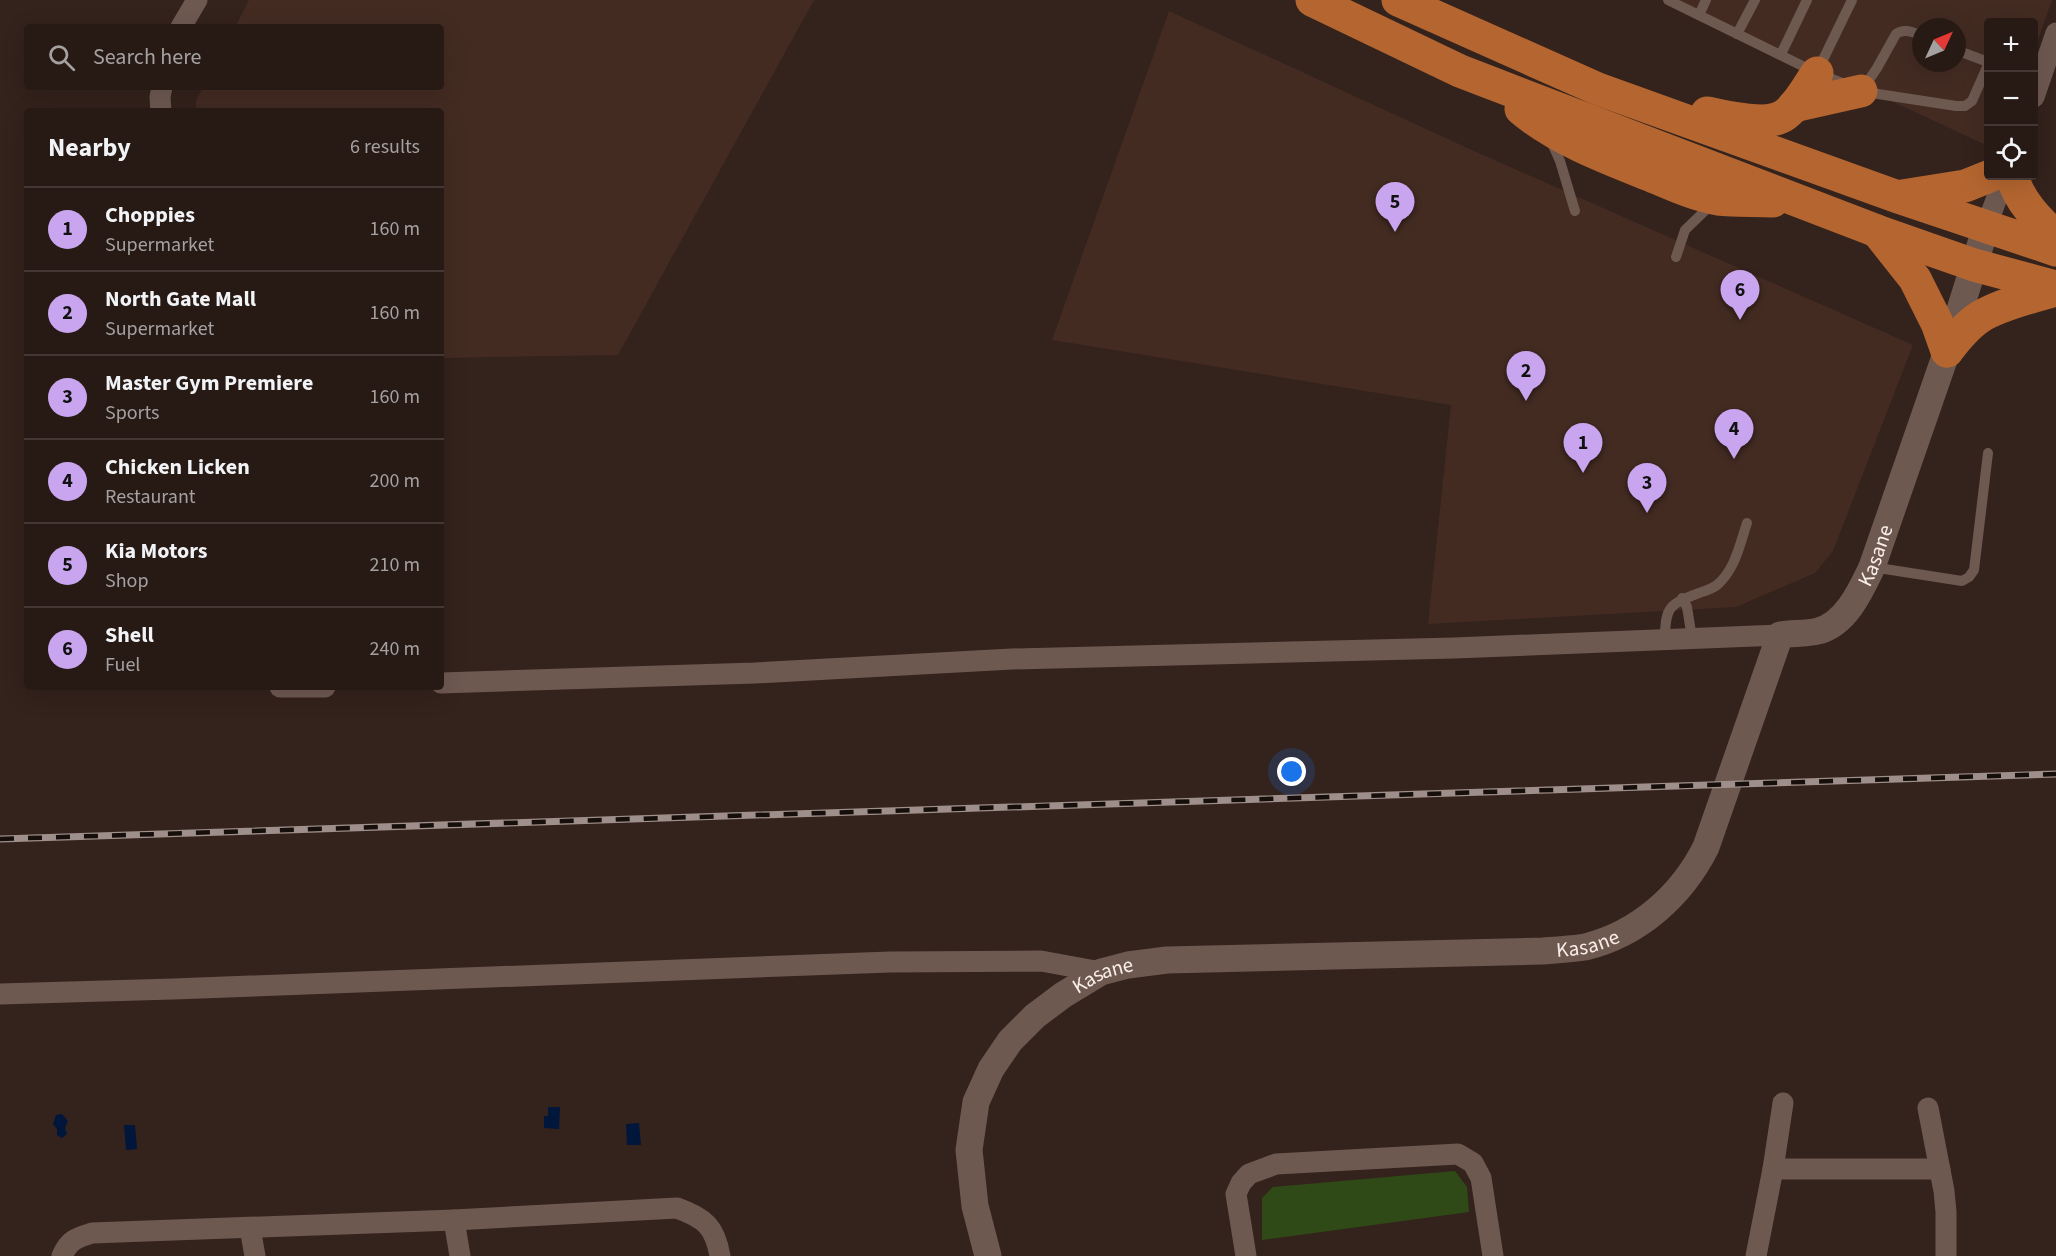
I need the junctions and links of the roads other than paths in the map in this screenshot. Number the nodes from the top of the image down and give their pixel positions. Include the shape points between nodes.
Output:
1 (197, 0) edge
2 (1312, 0) edge
3 (1398, 0) edge
4 (1668, 0) edge
5 (1706, 0) edge
6 (1755, 0) edge
7 (1807, 0) edge
8 (1852, 0) edge
9 (1699, 15) junction
10 (183, 24) edge
11 (1912, 32) edge
12 (2056, 33) edge
13 (1737, 34) junction
14 (1781, 54) junction
15 (1966, 54) edge
16 (1984, 62) edge
17 (1985, 72) edge
18 (1817, 73) junction
19 (2038, 80) edge
20 (1486, 81) junction
21 (1598, 89) junction
22 (162, 90) edge
23 (1861, 91) junction
24 (1794, 106) junction
25 (161, 108) edge
26 (1543, 125) junction
27 (1984, 178) edge
28 (2004, 180) edge
29 (2014, 180) edge
30 (1898, 196) junction
31 (1718, 199) junction
32 (1802, 202) junction
33 (1575, 211) dead end
34 (1986, 227) junction
35 (1877, 231) junction
36 (2056, 237) edge
37 (2056, 250) edge
38 (1676, 257) dead end
39 (1974, 265) junction
40 (2056, 289) edge
41 (1947, 351) junction
42 (1988, 453) dead end
43 (1747, 523) dead end
44 (1872, 567) junction
45 (1682, 598) junction
46 (1780, 635) junction
47 (1692, 638) junction
48 (1665, 639) junction
49 (444, 683) edge
50 (1101, 972) junction
51 (0, 994) edge
52 (1783, 1103) dead end
53 (1928, 1108) dead end
54 (1773, 1169) junction
55 (1940, 1169) junction
56 (454, 1220) junction
57 (250, 1228) junction
58 (62, 1256) edge
59 (255, 1256) edge
60 (460, 1256) edge
61 (720, 1256) edge
62 (988, 1256) edge
63 (1246, 1256) edge
64 (1493, 1256) edge
65 (1756, 1256) edge
66 (1946, 1256) edge

1 - 10 street
2 - 20 highway
3 - 21 highway
4 - 9 lane
5 - 9 lane
6 - 13 lane
7 - 14 lane
8 - 18 lane
9 - 13 lane
11 - 23 lane via 1896,34
12 - 19 street
13 - 14 lane
14 - 18 lane
15 - 16 lane
17 - 23 lane via 1972,101 1965,106
18 - 23 lane
18 - 24 highway
20 - 26 highway
20 - 32 highway
21 - 24 highway via 1631,93 1738,119 1779,119
21 - 30 highway
22 - 25 street
23 - 24 highway
26 - 31 highway via 1624,164
26 - 33 lane via 1560,161
27 - 30 highway via 1965,186
28 - 34 street
29 - 36 highway via 2030,210
30 - 34 highway
31 - 32 highway
31 - 38 lane via 1685,230
32 - 35 highway
34 - 37 highway
34 - 39 street, Kasane
35 - 39 highway
35 - 41 highway via 1915,279
39 - 40 highway
39 - 41 street, Kasane
40 - 41 highway via 1980,317
41 - 44 street, Kasane
42 - 44 lane via 1974,570 1969,578 1962,581
43 - 45 lane via 1727,574 1715,587
44 - 46 street, Kasane via 1861,591 1837,621 1820,631
45 - 47 lane
45 - 48 lane via 1672,605 1665,622
46 - 47 street
46 - 50 street, Kasane via 1706,847 1695,868 1662,906 1613,937 1585,946 1543,951 1167,960
47 - 48 street
48 - 49 street via 1012,659 755,673
50 - 51 street via 1041,961 890,962
50 - 62 street, Kasane via 1054,1002 1018,1033 991,1069 976,1102 969,1150 975,1206
52 - 54 street
53 - 55 street
54 - 55 street
54 - 65 street
55 - 66 street via 1946,1212
56 - 57 street
56 - 60 street
56 - 61 street via 677,1208 709,1225
57 - 58 street via 92,1233 66,1246
57 - 59 street
63 - 64 street via 1236,1194 1250,1174 1276,1164 1458,1154 1473,1163 1481,1178

